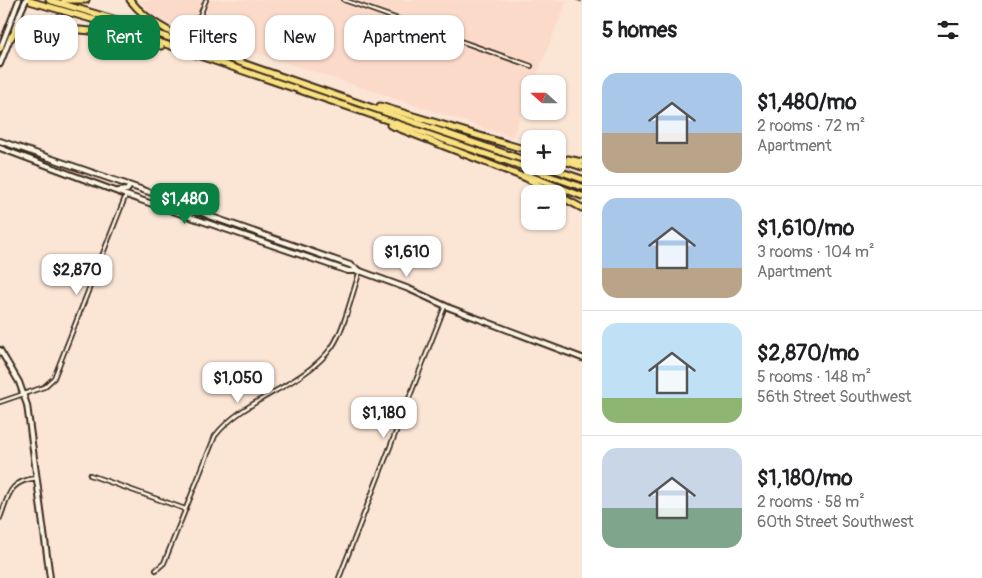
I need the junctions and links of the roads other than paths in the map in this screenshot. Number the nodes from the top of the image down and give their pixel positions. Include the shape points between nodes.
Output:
1 (20, 0) edge
2 (26, 0) edge
3 (49, 0) edge
4 (64, 0) edge
5 (86, 0) edge
6 (130, 0) edge
7 (206, 0) edge
8 (344, 0) edge
9 (37, 3) junction
10 (200, 15) edge
11 (10, 38) junction
12 (170, 46) edge
13 (170, 47) edge
14 (0, 48) edge
15 (212, 60) edge
16 (0, 64) edge
17 (531, 66) dead end
18 (270, 72) junction
19 (301, 90) junction
20 (339, 96) junction
21 (0, 141) edge
22 (0, 148) edge
23 (521, 148) edge
24 (471, 155) junction
25 (521, 159) edge
26 (566, 159) edge
27 (566, 161) edge
28 (582, 162) edge
29 (582, 167) edge
30 (566, 174) edge
31 (106, 177) junction
32 (582, 179) edge
33 (95, 183) junction
34 (130, 186) junction
35 (582, 187) edge
36 (116, 192) junction
37 (126, 195) junction
38 (582, 196) edge
39 (179, 203) junction
40 (582, 208) edge
41 (171, 211) junction
42 (226, 222) junction
43 (217, 225) junction
44 (360, 272) junction
45 (444, 306) junction
46 (0, 350) edge
47 (582, 358) edge
48 (24, 394) junction
49 (0, 402) edge
50 (90, 475) dead end
51 (37, 478) junction
52 (185, 509) junction
53 (0, 518) edge
54 (156, 570) dead end
55 (50, 578) edge
56 (339, 578) edge

1 - 9 highway
1 - 14 main road
2 - 9 highway
2 - 11 main road, bridge
3 - 18 highway
4 - 5 highway
6 - 18 highway via 148,19 163,28
7 - 10 street
8 - 17 street
9 - 12 highway
11 - 13 highway via 21,24 122,34
11 - 16 main road
15 - 19 highway
18 - 20 highway
19 - 24 highway
19 - 35 highway
20 - 23 highway
20 - 25 highway
21 - 31 main road
22 - 33 main road
24 - 38 highway
24 - 40 highway via 547,188
26 - 28 highway
27 - 29 highway
30 - 32 highway
31 - 33 main road via 97,177
31 - 34 main road
33 - 36 main road
34 - 36 main road
34 - 39 main road
36 - 37 main road
37 - 41 main road
37 - 48 street via 54,378 44,387
39 - 41 main road via 179,210
39 - 42 main road
41 - 43 main road
42 - 43 main road
42 - 44 main road via 350,265
43 - 44 main road via 348,271
44 - 45 main road via 409,289
44 - 52 street via 333,345 311,368 220,429
45 - 47 main road
45 - 56 street
46 - 48 main road
48 - 49 street
48 - 51 main road
50 - 52 street
51 - 53 street via 23,480 14,486
51 - 55 main road
52 - 54 street via 164,563

